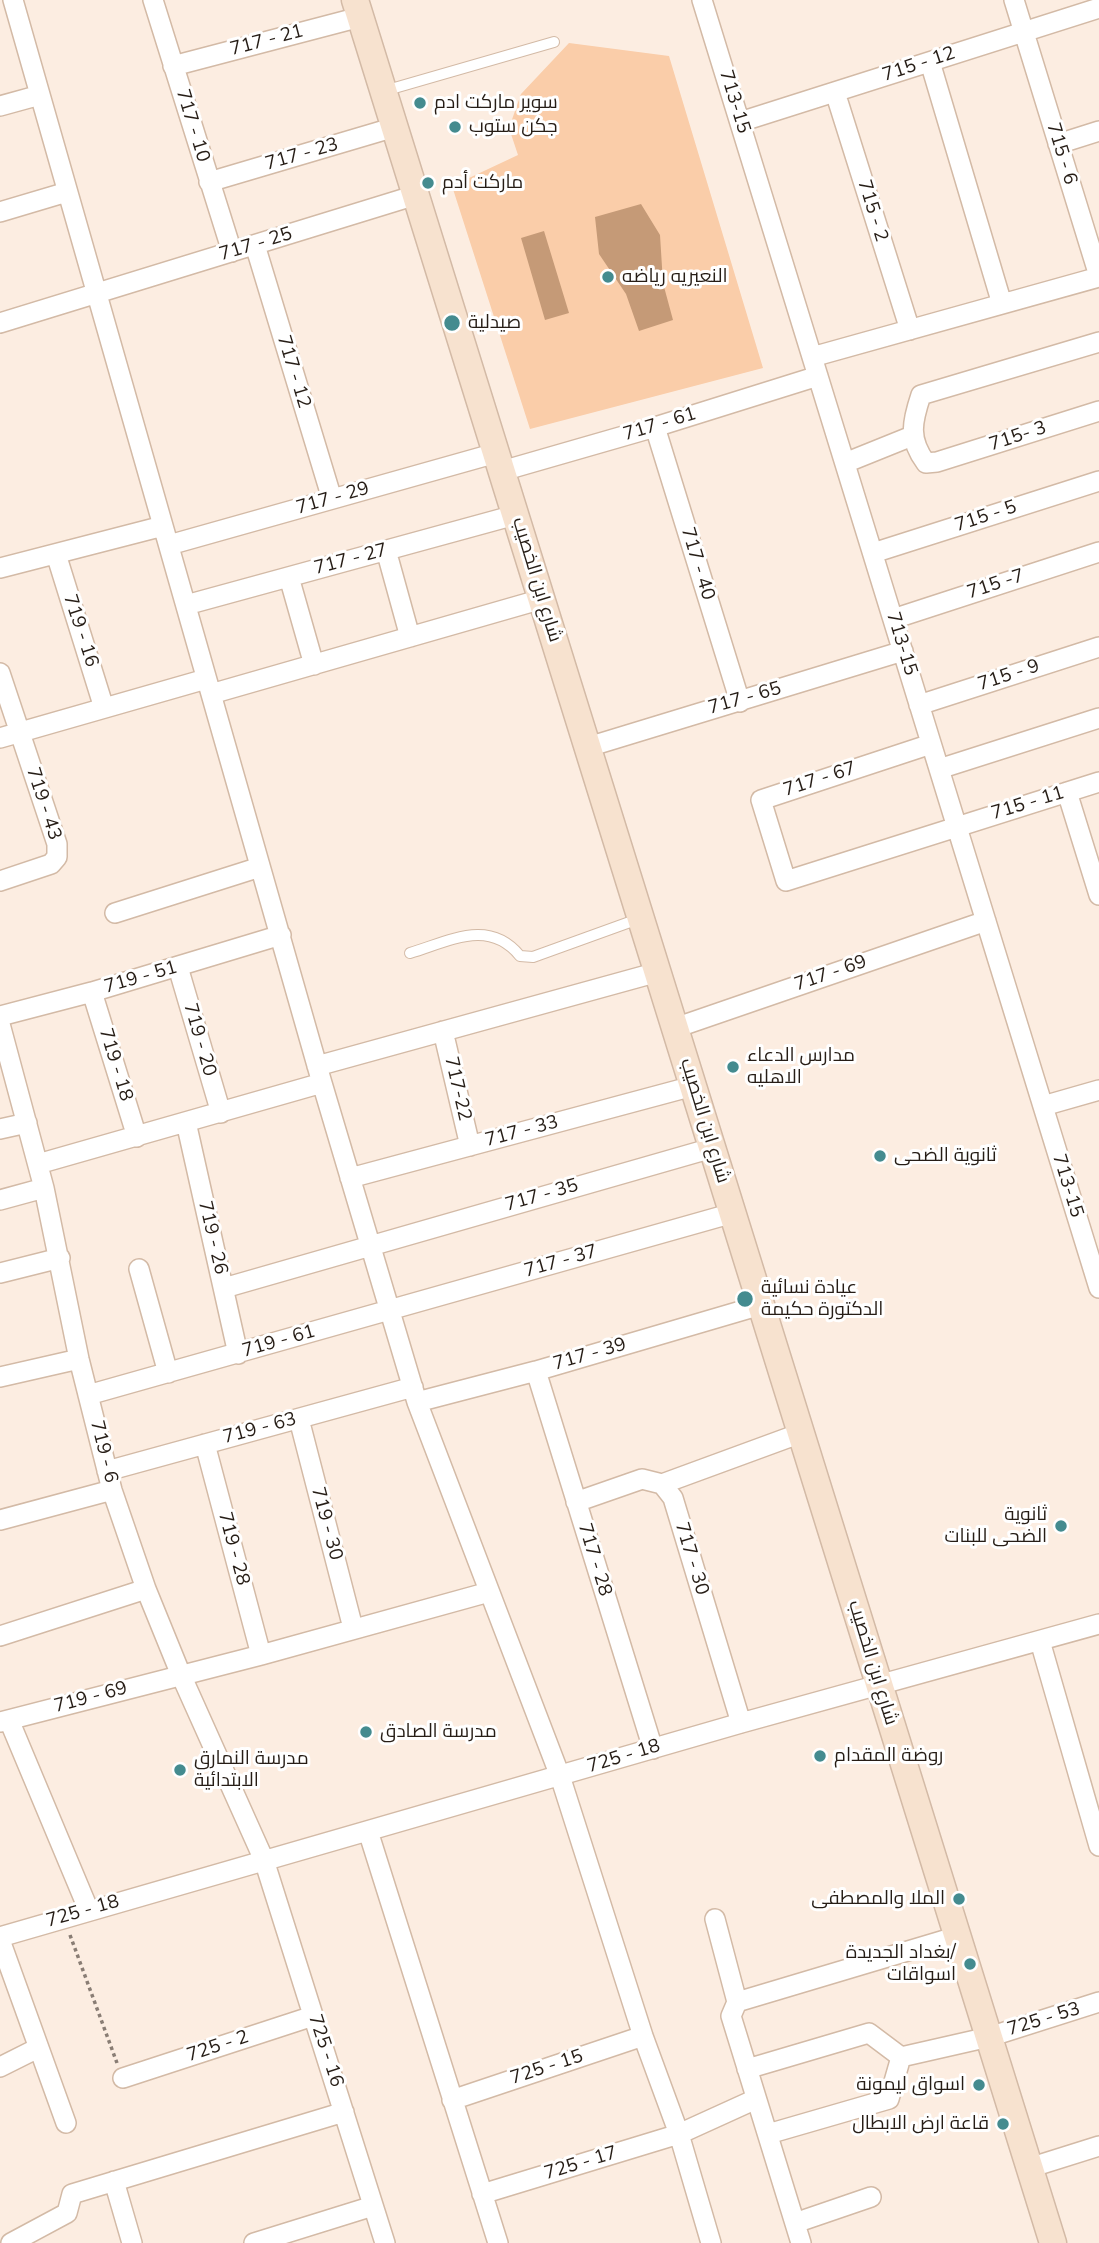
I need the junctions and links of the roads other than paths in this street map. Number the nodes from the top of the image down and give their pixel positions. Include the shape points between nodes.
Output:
1 (153, 0) edge
2 (702, 0) edge
3 (1014, 0) edge
4 (11, 2) edge
5 (358, 8) edge
6 (1099, 8) edge
7 (1024, 32) junction
8 (554, 43) dead end
9 (930, 62) junction
10 (173, 66) junction
11 (384, 91) junction
12 (835, 92) junction
13 (40, 94) junction
14 (0, 106) edge
15 (740, 122) junction
16 (395, 127) junction
17 (1099, 131) edge
18 (1058, 144) junction
19 (209, 182) junction
20 (67, 192) junction
21 (416, 195) junction
22 (0, 212) edge
23 (255, 245) junction
24 (1095, 249) edge
25 (232, 252) junction
26 (1099, 276) edge
27 (96, 293) junction
28 (1002, 304) junction
29 (0, 323) edge
30 (909, 330) junction
31 (1099, 342) edge
32 (815, 367) junction
33 (1099, 411) edge
34 (655, 427) junction
35 (912, 436) junction
36 (499, 462) junction
37 (845, 463) junction
38 (1099, 481) edge
39 (332, 499) junction
40 (516, 514) junction
41 (163, 526) junction
42 (169, 545) junction
43 (386, 550) junction
44 (1099, 552) edge
45 (873, 553) junction
46 (55, 554) junction
47 (0, 568) edge
48 (289, 577) junction
49 (542, 599) junction
50 (186, 605) junction
51 (893, 619) junction
52 (410, 637) junction
53 (1099, 647) edge
54 (903, 651) junction
55 (314, 665) junction
56 (0, 673) edge
57 (209, 686) junction
58 (740, 702) junction
59 (919, 705) junction
60 (104, 708) junction
61 (1099, 718) edge
62 (19, 732) junction
63 (0, 738) edge
64 (931, 744) junction
65 (588, 747) junction
66 (939, 769) junction
67 (1099, 782) edge
68 (1066, 792) junction
69 (957, 826) junction
70 (260, 867) junction
71 (0, 881) edge
72 (1099, 895) edge
73 (116, 914) dead end
74 (641, 918) junction
75 (986, 920) junction
76 (281, 935) junction
77 (410, 953) dead end
78 (178, 967) junction
79 (658, 972) junction
80 (92, 992) junction
81 (0, 1016) edge
82 (0, 1024) edge
83 (675, 1028) junction
84 (443, 1031) junction
85 (319, 1075) junction
86 (693, 1086) junction
87 (1099, 1090) edge
88 (1043, 1106) junction
89 (221, 1112) junction
90 (186, 1122) junction
91 (27, 1123) junction
92 (0, 1129) edge
93 (137, 1137) junction
94 (470, 1146) junction
95 (712, 1148) junction
96 (38, 1164) junction
97 (350, 1178) junction
98 (44, 1188) junction
99 (0, 1200) edge
100 (733, 1213) junction
101 (1090, 1226) edge
102 (371, 1244) junction
103 (60, 1258) junction
104 (139, 1269) dead end
105 (0, 1273) edge
106 (223, 1288) junction
107 (1099, 1288) edge
108 (761, 1305) junction
109 (390, 1311) junction
110 (238, 1354) junction
111 (79, 1359) junction
112 (536, 1371) junction
113 (168, 1373) junction
114 (0, 1377) edge
115 (88, 1395) junction
116 (415, 1395) junction
117 (299, 1419) junction
118 (801, 1433) junction
119 (205, 1444) junction
120 (110, 1480) junction
121 (662, 1484) junction
122 (576, 1502) junction
123 (0, 1520) edge
124 (146, 1589) junction
125 (489, 1592) junction
126 (1099, 1623) edge
127 (353, 1628) junction
128 (0, 1636) edge
129 (1040, 1641) junction
130 (261, 1655) junction
131 (181, 1675) junction
132 (880, 1686) junction
133 (5, 1721) edge
134 (741, 1723) junction
135 (653, 1749) junction
136 (560, 1776) junction
137 (368, 1831) junction
138 (1099, 1846) edge
139 (264, 1860) junction
140 (89, 1911) junction
141 (715, 1919) dead end
142 (958, 1936) junction
143 (0, 1938) edge
144 (737, 2002) junction
145 (1099, 2003) edge
146 (313, 2016) junction
147 (642, 2036) junction
148 (989, 2037) junction
149 (38, 2049) junction
150 (901, 2057) junction
151 (0, 2067) edge
152 (747, 2069) junction
153 (123, 2078) road end
154 (757, 2099) junction
155 (452, 2100) junction
156 (344, 2112) junction
157 (66, 2123) dead end
158 (680, 2134) junction
159 (768, 2134) junction
160 (1099, 2146) edge
161 (1029, 2168) junction
162 (114, 2181) junction
163 (482, 2194) junction
164 (871, 2197) dead end
165 (373, 2206) junction
166 (795, 2223) junction
167 (11, 2243) edge
168 (132, 2243) edge
169 (254, 2243) edge
170 (385, 2243) edge
171 (498, 2243) edge
172 (711, 2243) edge
173 (801, 2243) edge
174 (1053, 2243) edge

1 - 10 street, 717 - 10
2 - 15 street, 713-15
3 - 7 street, 715 - 6
4 - 13 street
5 - 10 street, 717 - 21
5 - 11 street, شارع ابن الخصيب
6 - 7 street, 715 - 12
7 - 9 street, 715 - 12
7 - 18 street, 715 - 6
8 - 11 lane
9 - 12 street, 715 - 12
9 - 28 street
10 - 19 street, 717 - 10
11 - 16 street, شارع ابن الخصيب
12 - 15 street, 715 - 12
12 - 30 street, 715 - 2
13 - 14 street
13 - 20 street
15 - 32 street, 713-15
16 - 19 street, 717 - 23
16 - 21 street, شارع ابن الخصيب
17 - 18 street
18 - 24 street, 715 - 6
19 - 25 street, 717 - 10
20 - 22 street
20 - 27 street
21 - 23 street, 717 - 25
21 - 36 street, شارع ابن الخصيب
23 - 25 street, 717 - 25
23 - 39 street, 717 - 12
24 - 26 street, 715 - 6
25 - 27 street, 717 - 25
26 - 28 street
27 - 29 street, 717 - 25
27 - 41 street
28 - 30 street
30 - 32 street
31 - 35 street via 921,395
32 - 34 street, 717 - 61
32 - 37 street, 713-15
33 - 35 street, 715- 3 via 937,463 926,463
34 - 36 street, 717 - 61
34 - 58 street, 717 - 40
35 - 37 street
36 - 39 street, 717 - 29
36 - 40 street, شارع ابن الخصيب
37 - 45 street, 713-15
38 - 45 street, 715 - 5
39 - 42 street, 717 - 29
40 - 43 street, 717 - 27
40 - 49 street, شارع ابن الخصيب
41 - 42 street
41 - 46 street
42 - 50 street
43 - 48 street, 717 - 27
43 - 52 street
44 - 51 street, 715 -7
45 - 51 street, 713-15
46 - 47 street
46 - 60 street, 719 - 16
48 - 50 street, 717 - 27
48 - 55 street
49 - 52 street
49 - 65 street, شارع ابن الخصيب
50 - 57 street
51 - 54 street, 713-15
52 - 55 street
53 - 59 street, 715 - 9
54 - 58 street, 717 - 65
54 - 59 street, 713-15
55 - 57 street
56 - 62 street
57 - 60 street
57 - 70 street
58 - 65 street, 717 - 65
59 - 64 street, 713-15
60 - 62 street
61 - 66 street
62 - 63 street
62 - 71 street, 719 - 43 via 57,844 57,857 51,864
64 - 66 street, 713-15
64 - 69 street, 717 - 67 via 761,800 786,881
65 - 74 street, شارع ابن الخصيب
66 - 69 street, 713-15
67 - 68 street, 715 - 11
68 - 69 street, 715 - 11
68 - 72 street
69 - 75 street, 713-15
70 - 73 street
70 - 76 street
74 - 77 lane via 533,957 520,956 510,943 492,934
74 - 79 street, شارع ابن الخصيب
75 - 83 street, 717 - 69
75 - 88 street, 713-15
76 - 78 street, 719 - 51
76 - 85 street
78 - 80 street, 719 - 51
78 - 89 street, 719 - 20
79 - 83 street, شارع ابن الخصيب
79 - 84 street
80 - 81 street, 719 - 51
80 - 93 street, 719 - 18
82 - 91 street, 719 - 6
83 - 86 street, شارع ابن الخصيب
84 - 85 street
84 - 94 street, 717-22
85 - 89 street
85 - 97 street
86 - 94 street, 717 - 33
86 - 95 street, شارع ابن الخصيب
87 - 88 street
88 - 101 street, 713-15
89 - 90 street
90 - 93 street
90 - 106 street, 719 - 26
91 - 92 street
91 - 96 street, 719 - 6
93 - 96 street
94 - 97 street, 717 - 33
95 - 100 street, شارع ابن الخصيب
95 - 102 street, 717 - 35
96 - 98 street, 719 - 6
97 - 102 street
98 - 99 street
98 - 103 street, 719 - 6
100 - 108 street, شارع ابن الخصيب
100 - 109 street, 717 - 37
101 - 107 street, 713-15
102 - 106 street, 717 - 35
102 - 109 street
103 - 105 street
103 - 111 street, 719 - 6
104 - 113 street
106 - 110 street, 719 - 26
108 - 112 street, 717 - 39
108 - 118 street, شارع ابن الخصيب
109 - 110 street, 719 - 61
109 - 116 street
110 - 113 street, 719 - 61
111 - 114 street
111 - 115 street, 719 - 6
112 - 116 street, 717 - 39
112 - 122 street, 717 - 28
113 - 115 street, 719 - 61
115 - 120 street, 719 - 6
116 - 117 street, 719 - 63
116 - 125 street
117 - 119 street, 719 - 63
117 - 127 street, 719 - 30
118 - 121 street
118 - 132 street, شارع ابن الخصيب
119 - 120 street, 719 - 63
119 - 130 street, 719 - 28
120 - 123 street, 719 - 63
120 - 124 street, 719 - 6
121 - 122 street via 642,1479
121 - 134 street, 717 - 30 via 673,1498
122 - 135 street, 717 - 28
124 - 128 street
124 - 131 street, 719 - 6
125 - 127 street, 719 - 69
125 - 136 street
126 - 129 street, 725 - 18
127 - 130 street, 719 - 69
129 - 132 street, 725 - 18
129 - 138 street
130 - 131 street, 719 - 69
131 - 133 street, 719 - 69
131 - 139 street, 719 - 6
132 - 134 street, 725 - 18
132 - 142 street, شارع ابن الخصيب
133 - 140 street
134 - 135 street, 725 - 18
135 - 136 street, 725 - 18
136 - 137 street, 725 - 18
136 - 147 street
137 - 139 street, 725 - 18
137 - 155 street
139 - 140 street, 725 - 18
139 - 146 street, 725 - 16
140 - 143 street, 725 - 18
141 - 144 street
142 - 144 street
142 - 148 street, شارع ابن الخصيب
143 - 149 street
144 - 152 street via 731,2016
145 - 148 street, 725 - 53
146 - 153 street, 725 - 2
146 - 156 street, 725 - 16
147 - 155 street, 725 - 15
147 - 158 street
148 - 150 street, 725 - 53
148 - 161 street, شارع ابن الخصيب
149 - 151 street
149 - 157 street
150 - 152 street via 869,2033
150 - 159 street via 889,2099
152 - 154 street
154 - 158 street, 725 - 17
154 - 159 street
155 - 163 street
156 - 162 street
156 - 165 street, 725 - 16
158 - 163 street, 725 - 17
158 - 172 street
159 - 166 street
160 - 161 street
161 - 174 street, شارع ابن الخصيب
162 - 167 street via 72,2194 67,2213
162 - 168 street
163 - 171 street
164 - 166 street
165 - 169 street
165 - 170 street, 725 - 16
166 - 173 street

